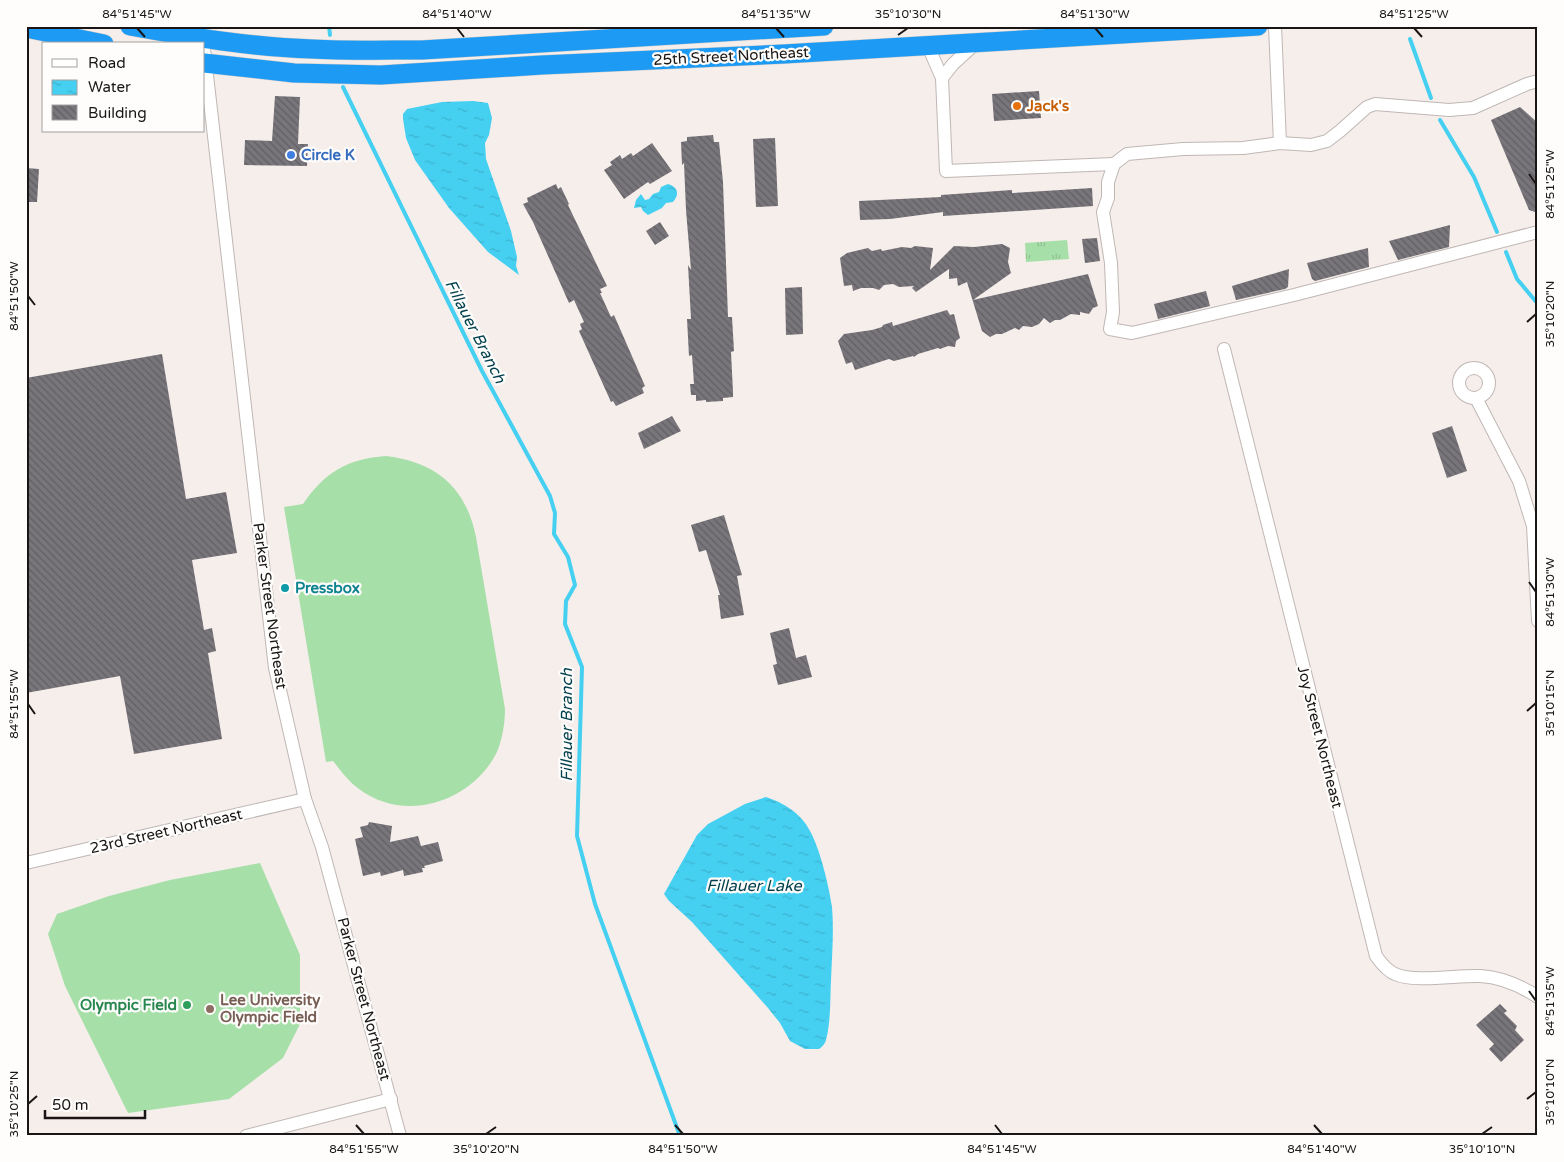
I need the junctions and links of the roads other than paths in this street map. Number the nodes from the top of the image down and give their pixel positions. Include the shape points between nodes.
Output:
1 (130, 26) edge
2 (824, 26) edge
3 (1258, 26) edge
4 (1275, 26) edge
5 (26, 28) edge
6 (587, 33) edge
7 (94, 42) edge
8 (186, 42) edge
9 (976, 43) junction
10 (928, 46) junction
11 (205, 47) edge
12 (205, 48) edge
13 (205, 64) edge
14 (942, 78) junction
15 (1538, 81) edge
16 (1280, 143) junction
17 (1114, 164) junction
18 (1538, 232) edge
19 (1224, 349) dead end
20 (1476, 398) dead end
21 (1538, 621) edge
22 (305, 799) junction
23 (26, 862) edge
24 (1538, 997) edge
25 (391, 1099) junction
26 (246, 1136) edge
27 (400, 1136) edge

1 - 8 highway, 25th Street Northeast
2 - 6 highway, 25th Street Northeast
3 - 9 highway, 25th Street Northeast
4 - 16 street
5 - 7 highway
6 - 11 highway, 25th Street Northeast via 422,50
9 - 10 highway, 25th Street Northeast
9 - 14 street
10 - 12 highway, 25th Street Northeast via 382,75 294,74
10 - 14 street
13 - 22 street, Parker Street Northeast via 275,668
14 - 17 street via 946,171
15 - 16 street via 1473,108 1449,110 1376,104 1367,107 1327,141
16 - 17 street via 1127,154
17 - 18 street via 1103,212 1111,263 1113,312 1110,329 1132,333
19 - 24 street, Joy Street Northeast via 1376,956 1397,975 1437,978 1481,976 1499,979
20 - 21 street via 1519,481 1533,526
22 - 23 street, 23rd Street Northeast
22 - 25 street, Parker Street Northeast via 322,847
25 - 26 street
25 - 27 street, Parker Street Northeast

